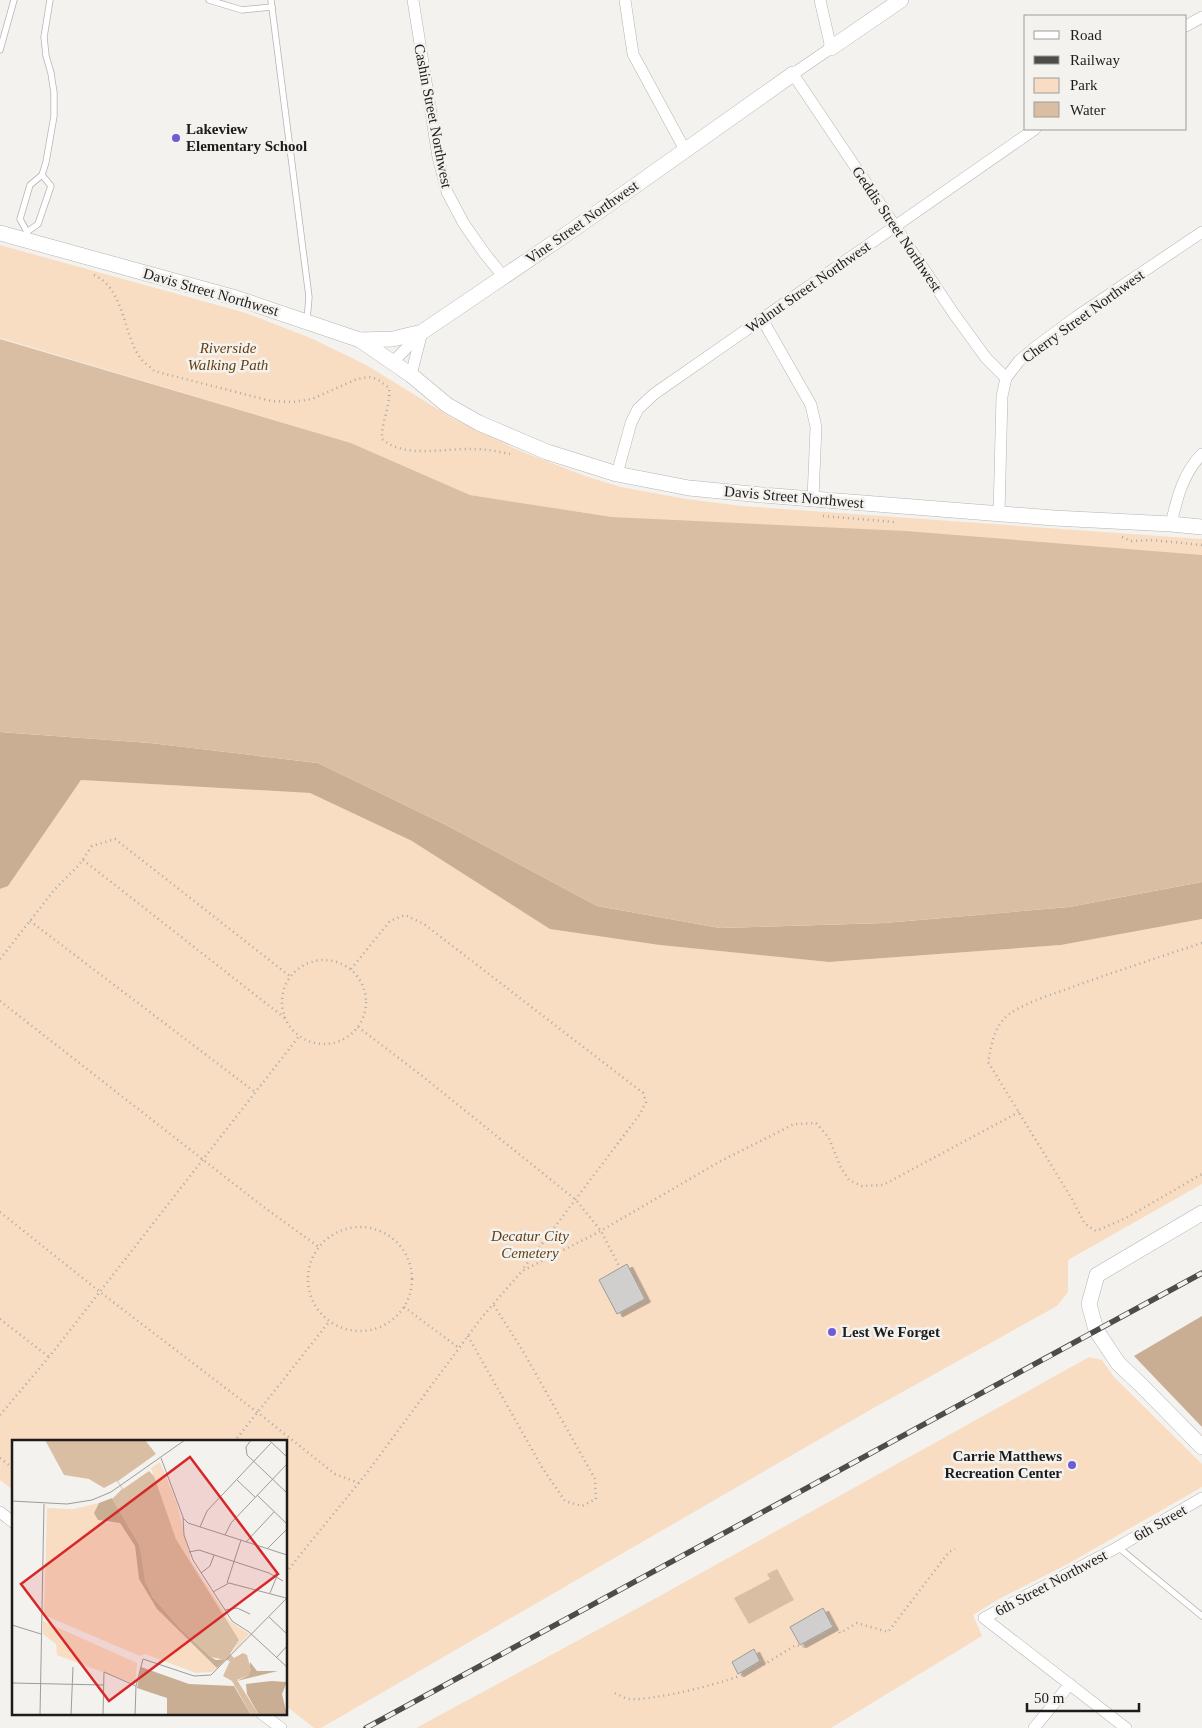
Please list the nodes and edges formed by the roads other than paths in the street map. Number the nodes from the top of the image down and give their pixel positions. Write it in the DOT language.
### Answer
graph roads {
  1 [pos="14,0"];
  2 [pos="50,0"];
  3 [pos="211,0"];
  4 [pos="271,0"];
  5 [pos="413,0"];
  6 [pos="624,0"];
  7 [pos="820,0"];
  8 [pos="901,0"];
  9 [pos="272,7"];
  10 [pos="1202,17"];
  11 [pos="1187,25"];
  12 [pos="831,48"];
  13 [pos="0,50"];
  14 [pos="793,74"];
  15 [pos="1035,130"];
  16 [pos="685,150"];
  17 [pos="42,175"];
  18 [pos="894,227"];
  19 [pos="1202,232"];
  20 [pos="0,233"];
  21 [pos="26,236"];
  22 [pos="503,276"];
  23 [pos="762,319"];
  24 [pos="307,322"];
  25 [pos="422,332"];
  26 [pos="360,340"];
  27 [pos="392,363"];
  28 [pos="411,375"];
  29 [pos="1006,378"];
  30 [pos="1202,454"];
  31 [pos="618,474"];
  32 [pos="813,498"];
  33 [pos="999,514"];
  34 [pos="1171,524"];
  35 [pos="1202,527"];
  36 [pos="1202,1213"];
  37 [pos="1202,1447"];
  38 [pos="1202,1498"];
  39 [pos="0,1512"];
  40 [pos="12,1521"];
  41 [pos="1118,1547"];
  42 [pos="1202,1616"];
  43 [pos="1070,1684"];
  44 [pos="265,1716"];
  45 [pos="281,1728"];
  46 [pos="1034,1728"];
  47 [pos="1126,1728"];
  1 -- 13 [label="lane"];
  2 -- 17 [label="lane"];
  3 -- 9 [label="lane"];
  4 -- 9 [label="lane"];
  5 -- 22 [label="street, Cashin Street Northwest"];
  6 -- 16 [label="street"];
  7 -- 12 [label="street"];
  8 -- 12 [label="street"];
  9 -- 24 [label="lane"];
  10 -- 11 [label="street"];
  12 -- 14 [label="street"];
  14 -- 16 [label="street, Vine Street Northwest"];
  14 -- 18 [label="street, Geddis Street Northwest"];
  15 -- 18 [label="street, Walnut Street Northwest"];
  16 -- 22 [label="street, Vine Street Northwest"];
  17 -- 21 [label="lane"];
  17 -- 21 [label="lane"];
  18 -- 23 [label="street, Walnut Street Northwest"];
  18 -- 29 [label="street, Geddis Street Northwest"];
  19 -- 29 [label="street, Cherry Street Northwest"];
  20 -- 21 [label="street, Davis Street Northwest"];
  21 -- 24 [label="street, Davis Street Northwest"];
  22 -- 25 [label="street, Vine Street Northwest"];
  23 -- 31 [label="street, Walnut Street Northwest"];
  23 -- 32 [label="street"];
  24 -- 26 [label="street, Davis Street Northwest"];
  25 -- 26 [label="street, Vine Street Northwest"];
  25 -- 27 [label="street"];
  25 -- 28 [label="street"];
  26 -- 27 [label="street, Davis Street Northwest"];
  27 -- 28 [label="street, Davis Street Northwest"];
  28 -- 31 [label="street, Davis Street Northwest"];
  29 -- 33 [label="street, Cherry Street Northwest"];
  30 -- 34 [label="street"];
  31 -- 32 [label="street, Davis Street Northwest"];
  32 -- 33 [label="street, Davis Street Northwest"];
  33 -- 34 [label="street, Davis Street Northwest"];
  34 -- 35 [label="street, Davis Street Northwest"];
  36 -- 37 [label="street"];
  38 -- 41 [label="street, 6th Street"];
  39 -- 40 [label="street"];
  41 -- 42 [label="lane"];
  41 -- 43 [label="street, 6th Street Northwest"];
  43 -- 46 [label="street"];
  43 -- 47 [label="street"];
  44 -- 45 [label="street"];
}
